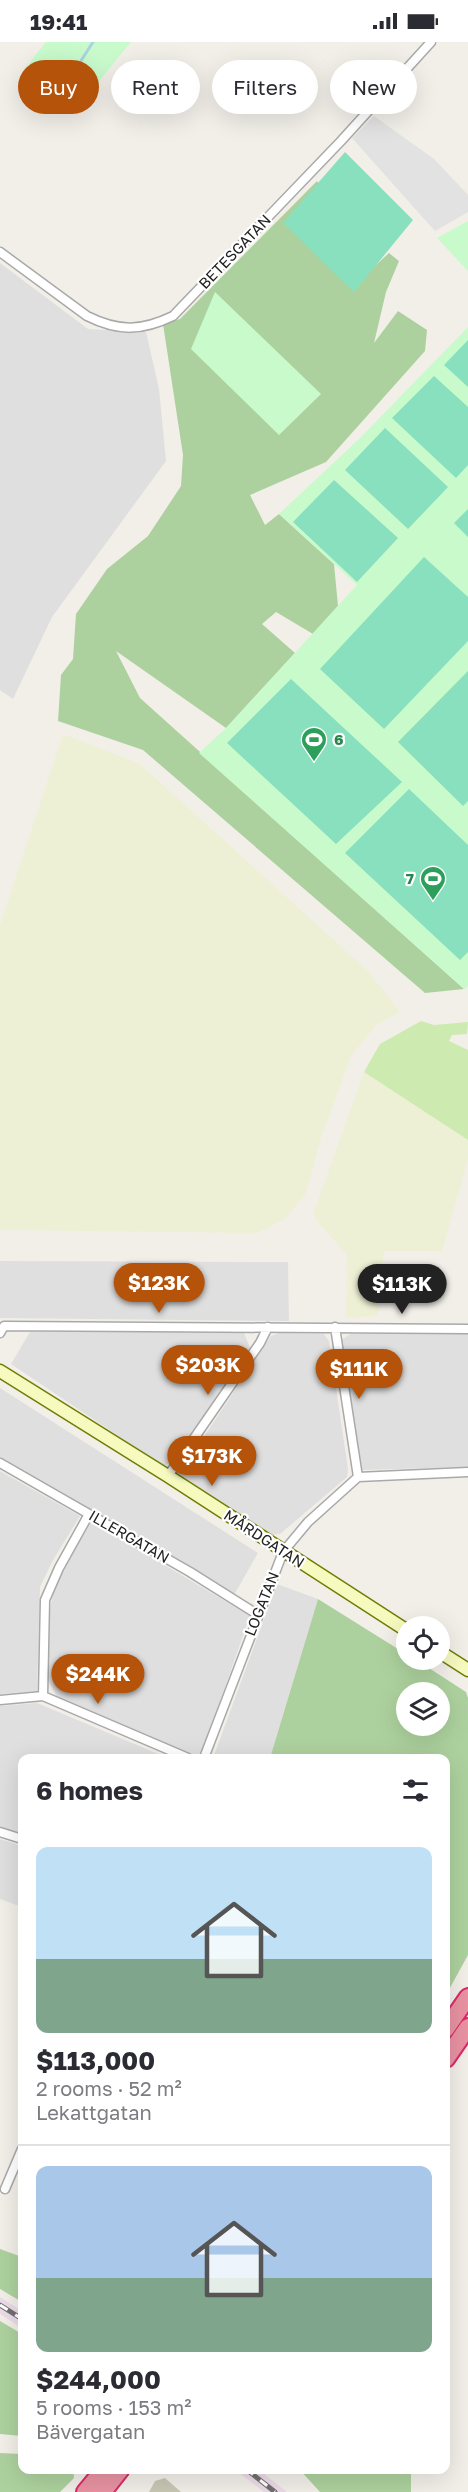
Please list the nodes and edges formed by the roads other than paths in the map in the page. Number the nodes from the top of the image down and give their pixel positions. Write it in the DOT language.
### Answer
graph roads {
  1 [pos="431,42"];
  2 [pos="0,252"];
  3 [pos="268,1328"];
  4 [pos="336,1328"];
  5 [pos="468,1329"];
  6 [pos="0,1333"];
  7 [pos="0,1371"];
  8 [pos="0,1463"];
  9 [pos="468,1472"];
  10 [pos="168,1476"];
  11 [pos="358,1477"];
  12 [pos="89,1514"];
  13 [pos="283,1552"];
  14 [pos="257,1614"];
  15 [pos="396,1624"];
  16 [pos="450,1658"];
  17 [pos="468,1670"];
  18 [pos="43,1696"];
  19 [pos="0,1700"];
  20 [pos="179,1754"];
  21 [pos="205,1754"];
  22 [pos="0,1832"];
  23 [pos="18,1838"];
  24 [pos="468,1997"];
  25 [pos="450,2023"];
  26 [pos="468,2027"];
  27 [pos="450,2053"];
  28 [pos="18,2158"];
  29 [pos="5,2189"];
  30 [pos="100,2474"];
  31 [pos="117,2474"];
  32 [pos="85,2492"];
  33 [pos="103,2492"];
  1 -- 2 [label="street, BETESGATAN"];
  3 -- 4 [label="street"];
  3 -- 6 [label="street"];
  3 -- 10 [label="street"];
  4 -- 5 [label="street"];
  4 -- 11 [label="street"];
  7 -- 10 [label="street, MÅRDGATAN"];
  8 -- 12 [label="street, ILLERGATAN"];
  9 -- 11 [label="street"];
  10 -- 13 [label="street, MÅRDGATAN"];
  11 -- 13 [label="street, LOGATAN"];
  12 -- 14 [label="street, ILLERGATAN"];
  12 -- 18 [label="street"];
  13 -- 14 [label="street, LOGATAN"];
  13 -- 15 [label="street, MÅRDGATAN"];
  14 -- 21 [label="street, LOGATAN"];
  16 -- 17 [label="street"];
  18 -- 19 [label="street"];
  18 -- 20 [label="street"];
  22 -- 23 [label="street"];
  24 -- 25 [label="highway"];
  26 -- 27 [label="highway"];
  28 -- 29 [label="street"];
  30 -- 32 [label="highway"];
  31 -- 33 [label="highway"];
}
